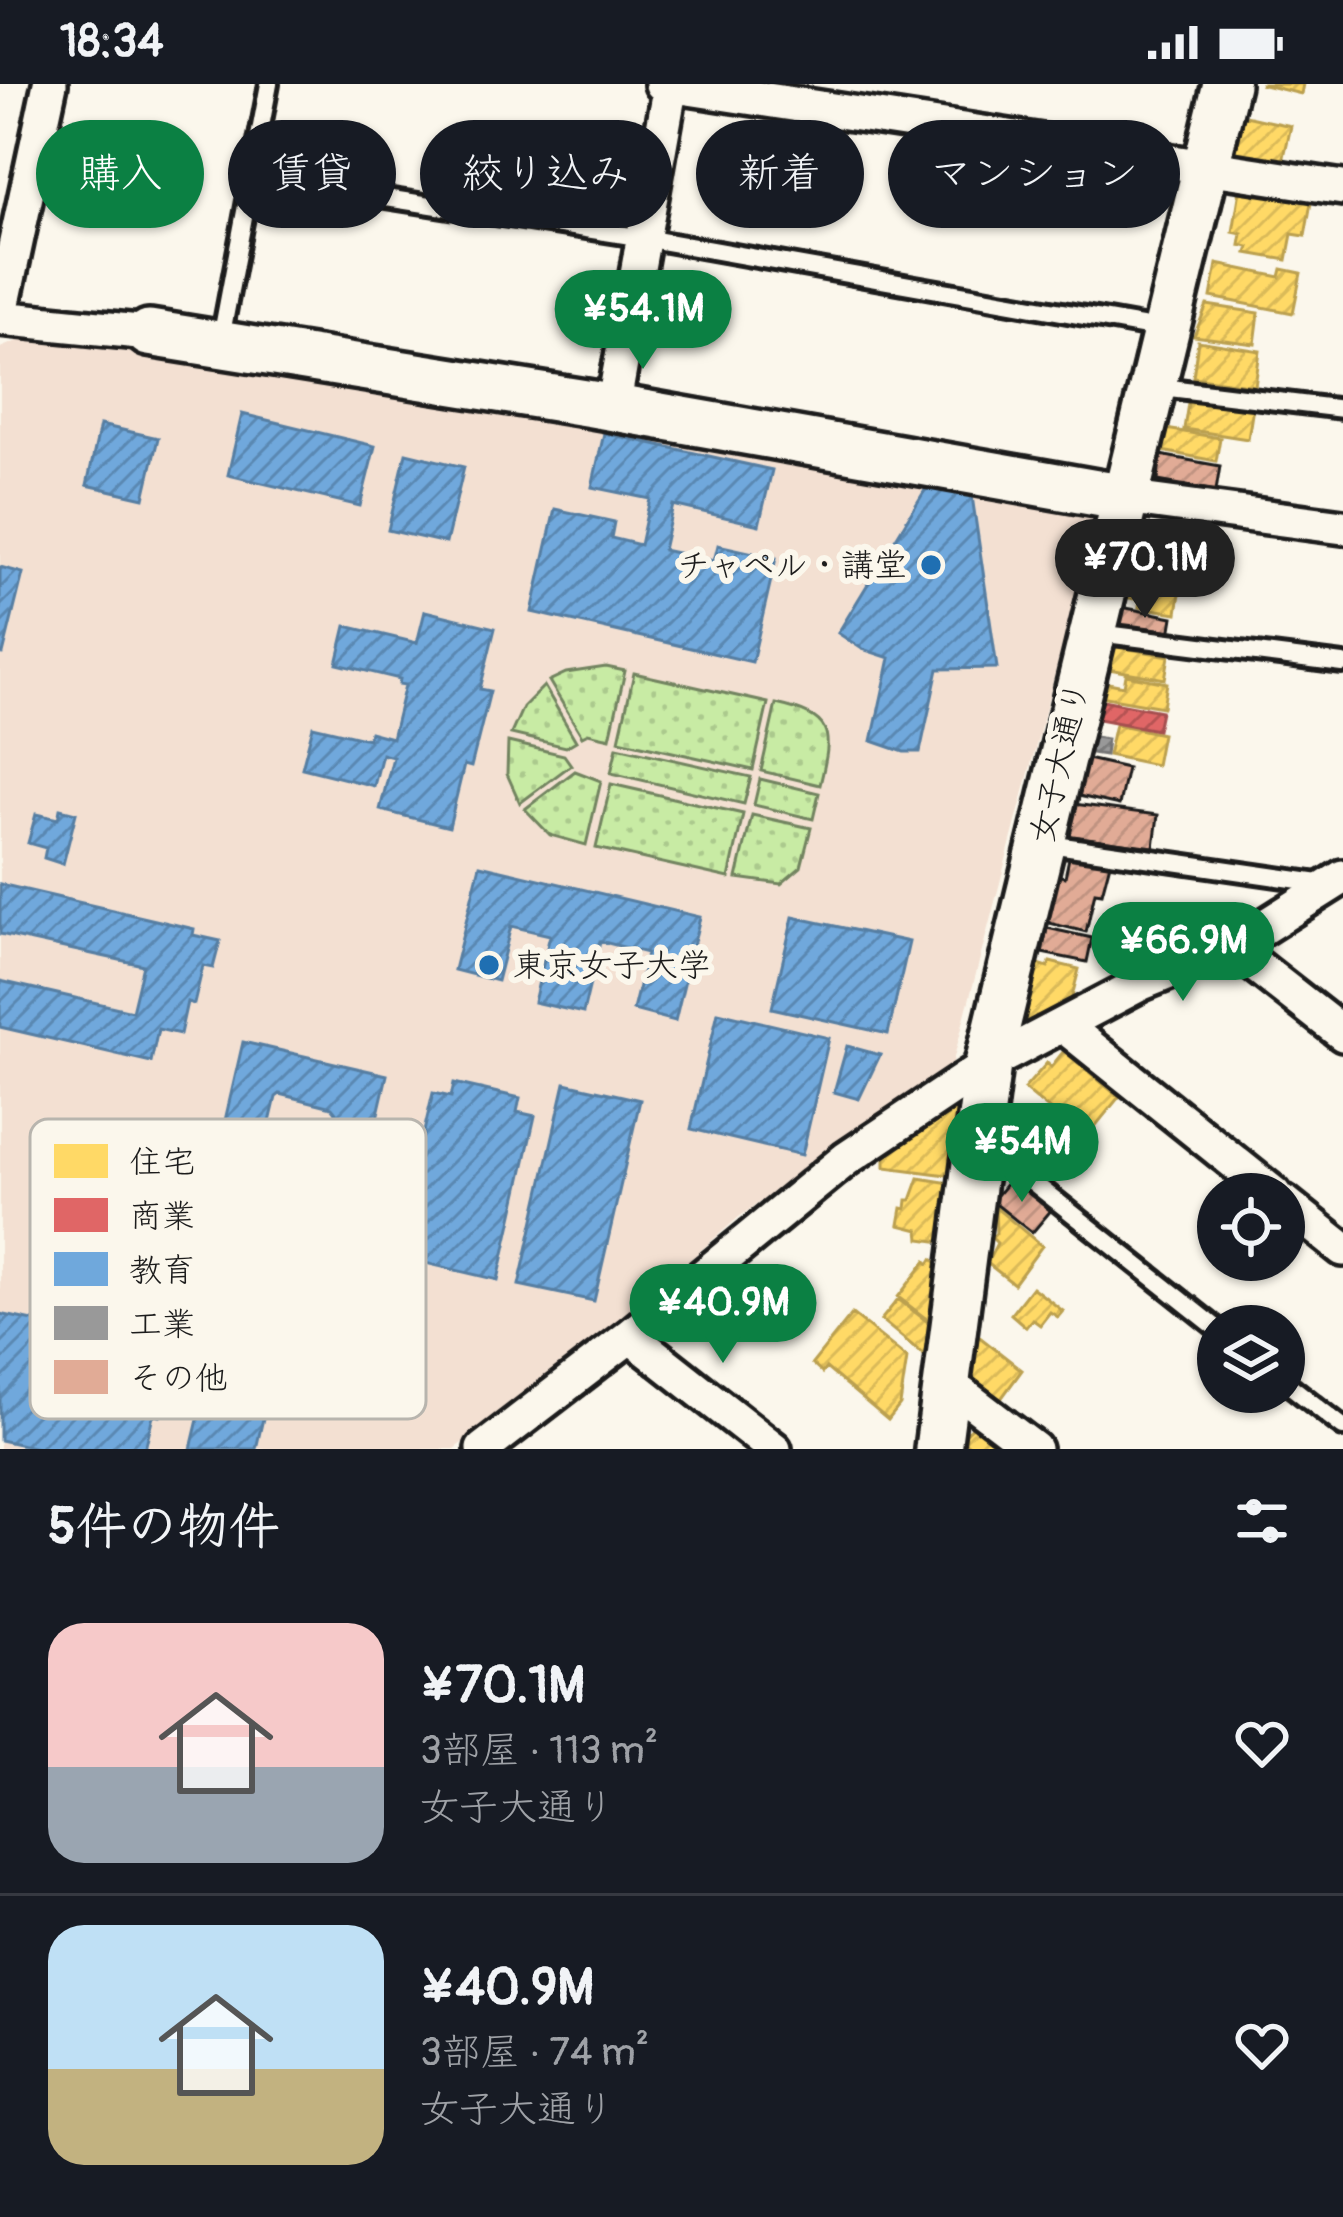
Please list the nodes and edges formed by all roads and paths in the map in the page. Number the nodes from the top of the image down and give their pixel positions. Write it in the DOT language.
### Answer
graph roads {
  1 [pos="50,84"];
  2 [pos="269,84"];
  3 [pos="668,84"];
  4 [pos="1226,84"];
  5 [pos="262,120"];
  6 [pos="1206,168"];
  7 [pos="1343,188"];
  8 [pos="396,200"];
  9 [pos="241,228"];
  10 [pos="644,238"];
  11 [pos="1,317"];
  12 [pos="1166,330"];
  13 [pos="149,333"];
  14 [pos="220,345"];
  15 [pos="1152,386"];
  16 [pos="614,408"];
  17 [pos="1343,409"];
  18 [pos="1124,498"];
  19 [pos="1343,527"];
  20 [pos="1091,632"];
  21 [pos="1343,664"];
  22 [pos="1041,843"];
  23 [pos="1336,881"];
  24 [pos="1232,947"];
  25 [pos="1063,1025"];
  26 [pos="1343,1034"];
  27 [pos="988,1064"];
  28 [pos="980,1141"];
  29 [pos="1248,1173"];
  30 [pos="1305,1219"];
  31 [pos="1343,1249"];
  32 [pos="1197,1312"];
  33 [pos="630,1336"];
  34 [pos="946,1382"];
  35 [pos="1305,1397"];
  36 [pos="1343,1427"];
  37 [pos="483,1449"];
  38 [pos="774,1449"];
  39 [pos="938,1449"];
  40 [pos="1034,1449"];
  1 -- 11 [label="street"];
  2 -- 5 [label="lane"];
  3 -- 6 [label="street"];
  3 -- 10 [label="street"];
  4 -- 6 [label="main road, 女子大通り"];
  6 -- 7 [label="street"];
  6 -- 12 [label="main road, 女子大通り"];
  8 -- 10 [label="lane"];
  9 -- 14 [label="lane"];
  10 -- 12 [label="lane"];
  10 -- 16 [label="street"];
  11 -- 13 [label="street"];
  12 -- 15 [label="main road, 女子大通り"];
  13 -- 14 [label="main road"];
  14 -- 16 [label="main road"];
  15 -- 17 [label="lane"];
  15 -- 18 [label="main road, 女子大通り"];
  16 -- 18 [label="main road"];
  18 -- 19 [label="street"];
  18 -- 20 [label="main road, 女子大通り"];
  20 -- 21 [label="lane"];
  20 -- 22 [label="main road, 女子大通り"];
  22 -- 23 [label="lane"];
  22 -- 27 [label="main road, 女子大通り"];
  23 -- 24 [label="street"];
  24 -- 25 [label="street"];
  24 -- 26 [label="street"];
  25 -- 27 [label="street"];
  25 -- 29 [label="street"];
  27 -- 28 [label="main road, 女子大通り"];
  27 -- 33 [label="street"];
  28 -- 32 [label="lane"];
  28 -- 34 [label="main road, 女子大通り"];
  30 -- 31 [label="street"];
  33 -- 37 [label="street"];
  33 -- 38 [label="street"];
  34 -- 39 [label="main road, 女子大通り"];
  34 -- 40 [label="street"];
  35 -- 36 [label="lane"];
}
